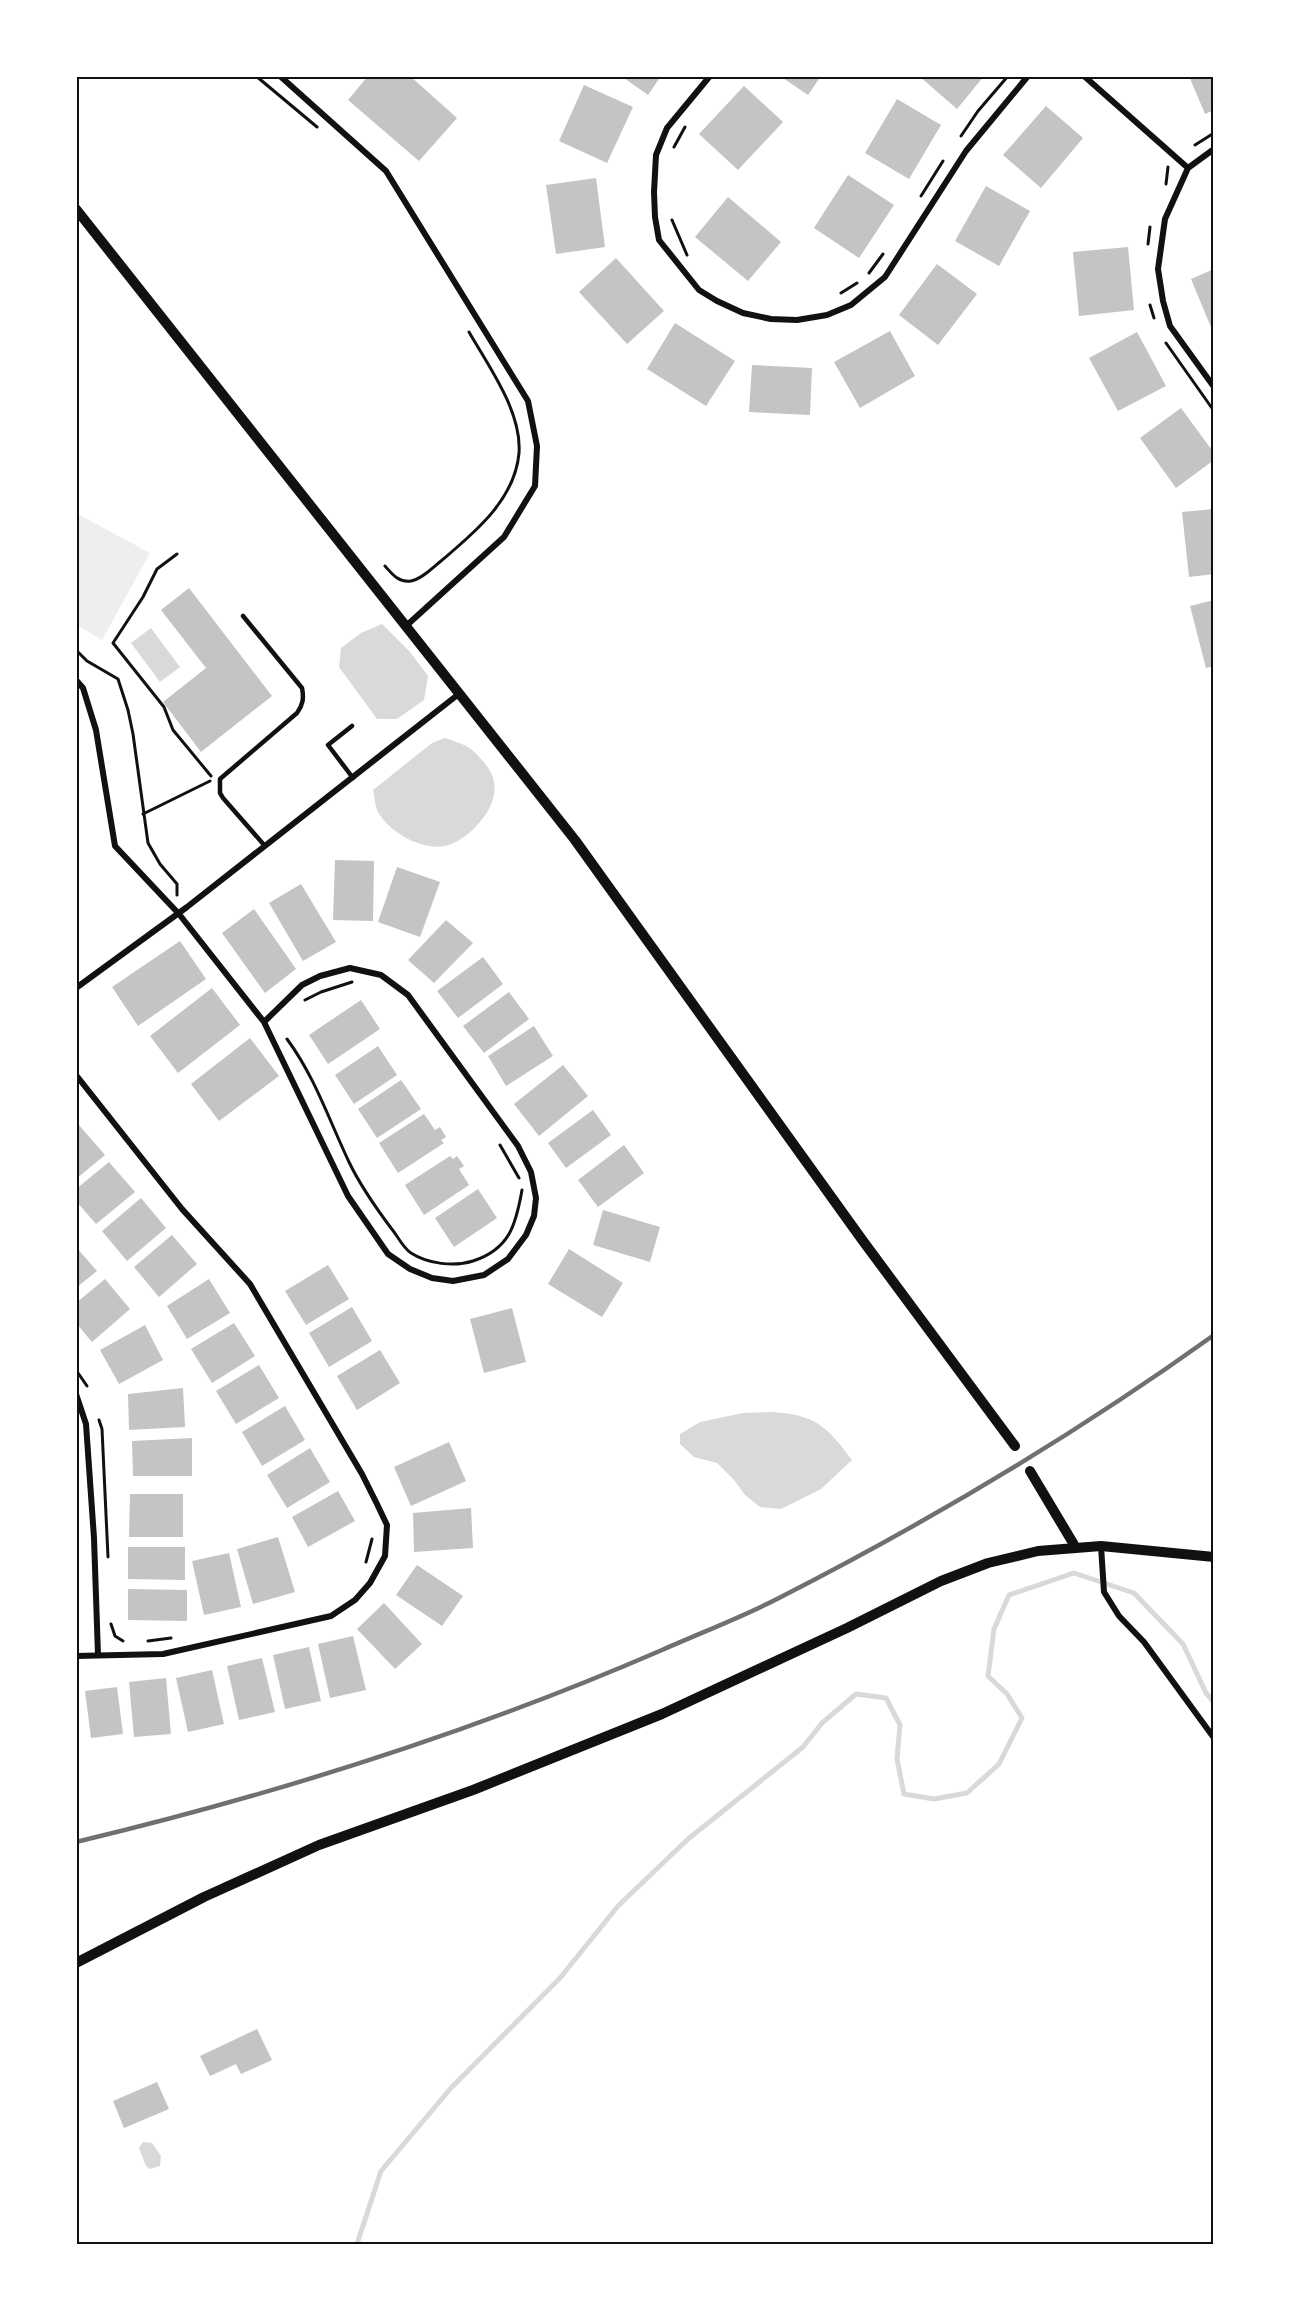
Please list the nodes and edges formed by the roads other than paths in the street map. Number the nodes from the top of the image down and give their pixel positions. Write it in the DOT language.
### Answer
graph roads {
  1 [pos="280,76"];
  2 [pos="710,76"];
  3 [pos="1028,76"];
  4 [pos="1084,76"];
  5 [pos="1214,149"];
  6 [pos="1188,168"];
  7 [pos="76,209"];
  8 [pos="1214,387"];
  9 [pos="243,616"];
  10 [pos="406,626"];
  11 [pos="76,680"];
  12 [pos="460,693"];
  13 [pos="352,726"];
  14 [pos="353,778"];
  15 [pos="265,846"];
  16 [pos="179,914"];
  17 [pos="76,988"];
  18 [pos="264,1022"];
  19 [pos="76,1075"];
  20 [pos="76,1394"];
  21 [pos="1015,1446"];
  22 [pos="1030,1471"];
  23 [pos="1101,1546"];
  24 [pos="1076,1548"];
  25 [pos="1214,1557"];
  26 [pos="98,1655"];
  27 [pos="76,1656"];
  28 [pos="1214,1738"];
  29 [pos="76,1963"];
  1 -- 10 [label="street"];
  2 -- 3 [label="street"];
  4 -- 6 [label="street"];
  5 -- 6 [label="street"];
  6 -- 8 [label="street"];
  7 -- 10 [label="street"];
  9 -- 15 [label="lane"];
  10 -- 12 [label="street"];
  11 -- 16 [label="street"];
  12 -- 14 [label="street"];
  12 -- 21 [label="street"];
  13 -- 14 [label="lane"];
  14 -- 15 [label="street"];
  15 -- 16 [label="street"];
  16 -- 17 [label="street"];
  16 -- 18 [label="street"];
  18 -- 18 [label="street"];
  19 -- 26 [label="street"];
  20 -- 26 [label="street"];
  22 -- 24 [label="street"];
  23 -- 24 [label="street"];
  23 -- 25 [label="street"];
  23 -- 28 [label="street"];
  24 -- 29 [label="street"];
  26 -- 27 [label="street"];
}
